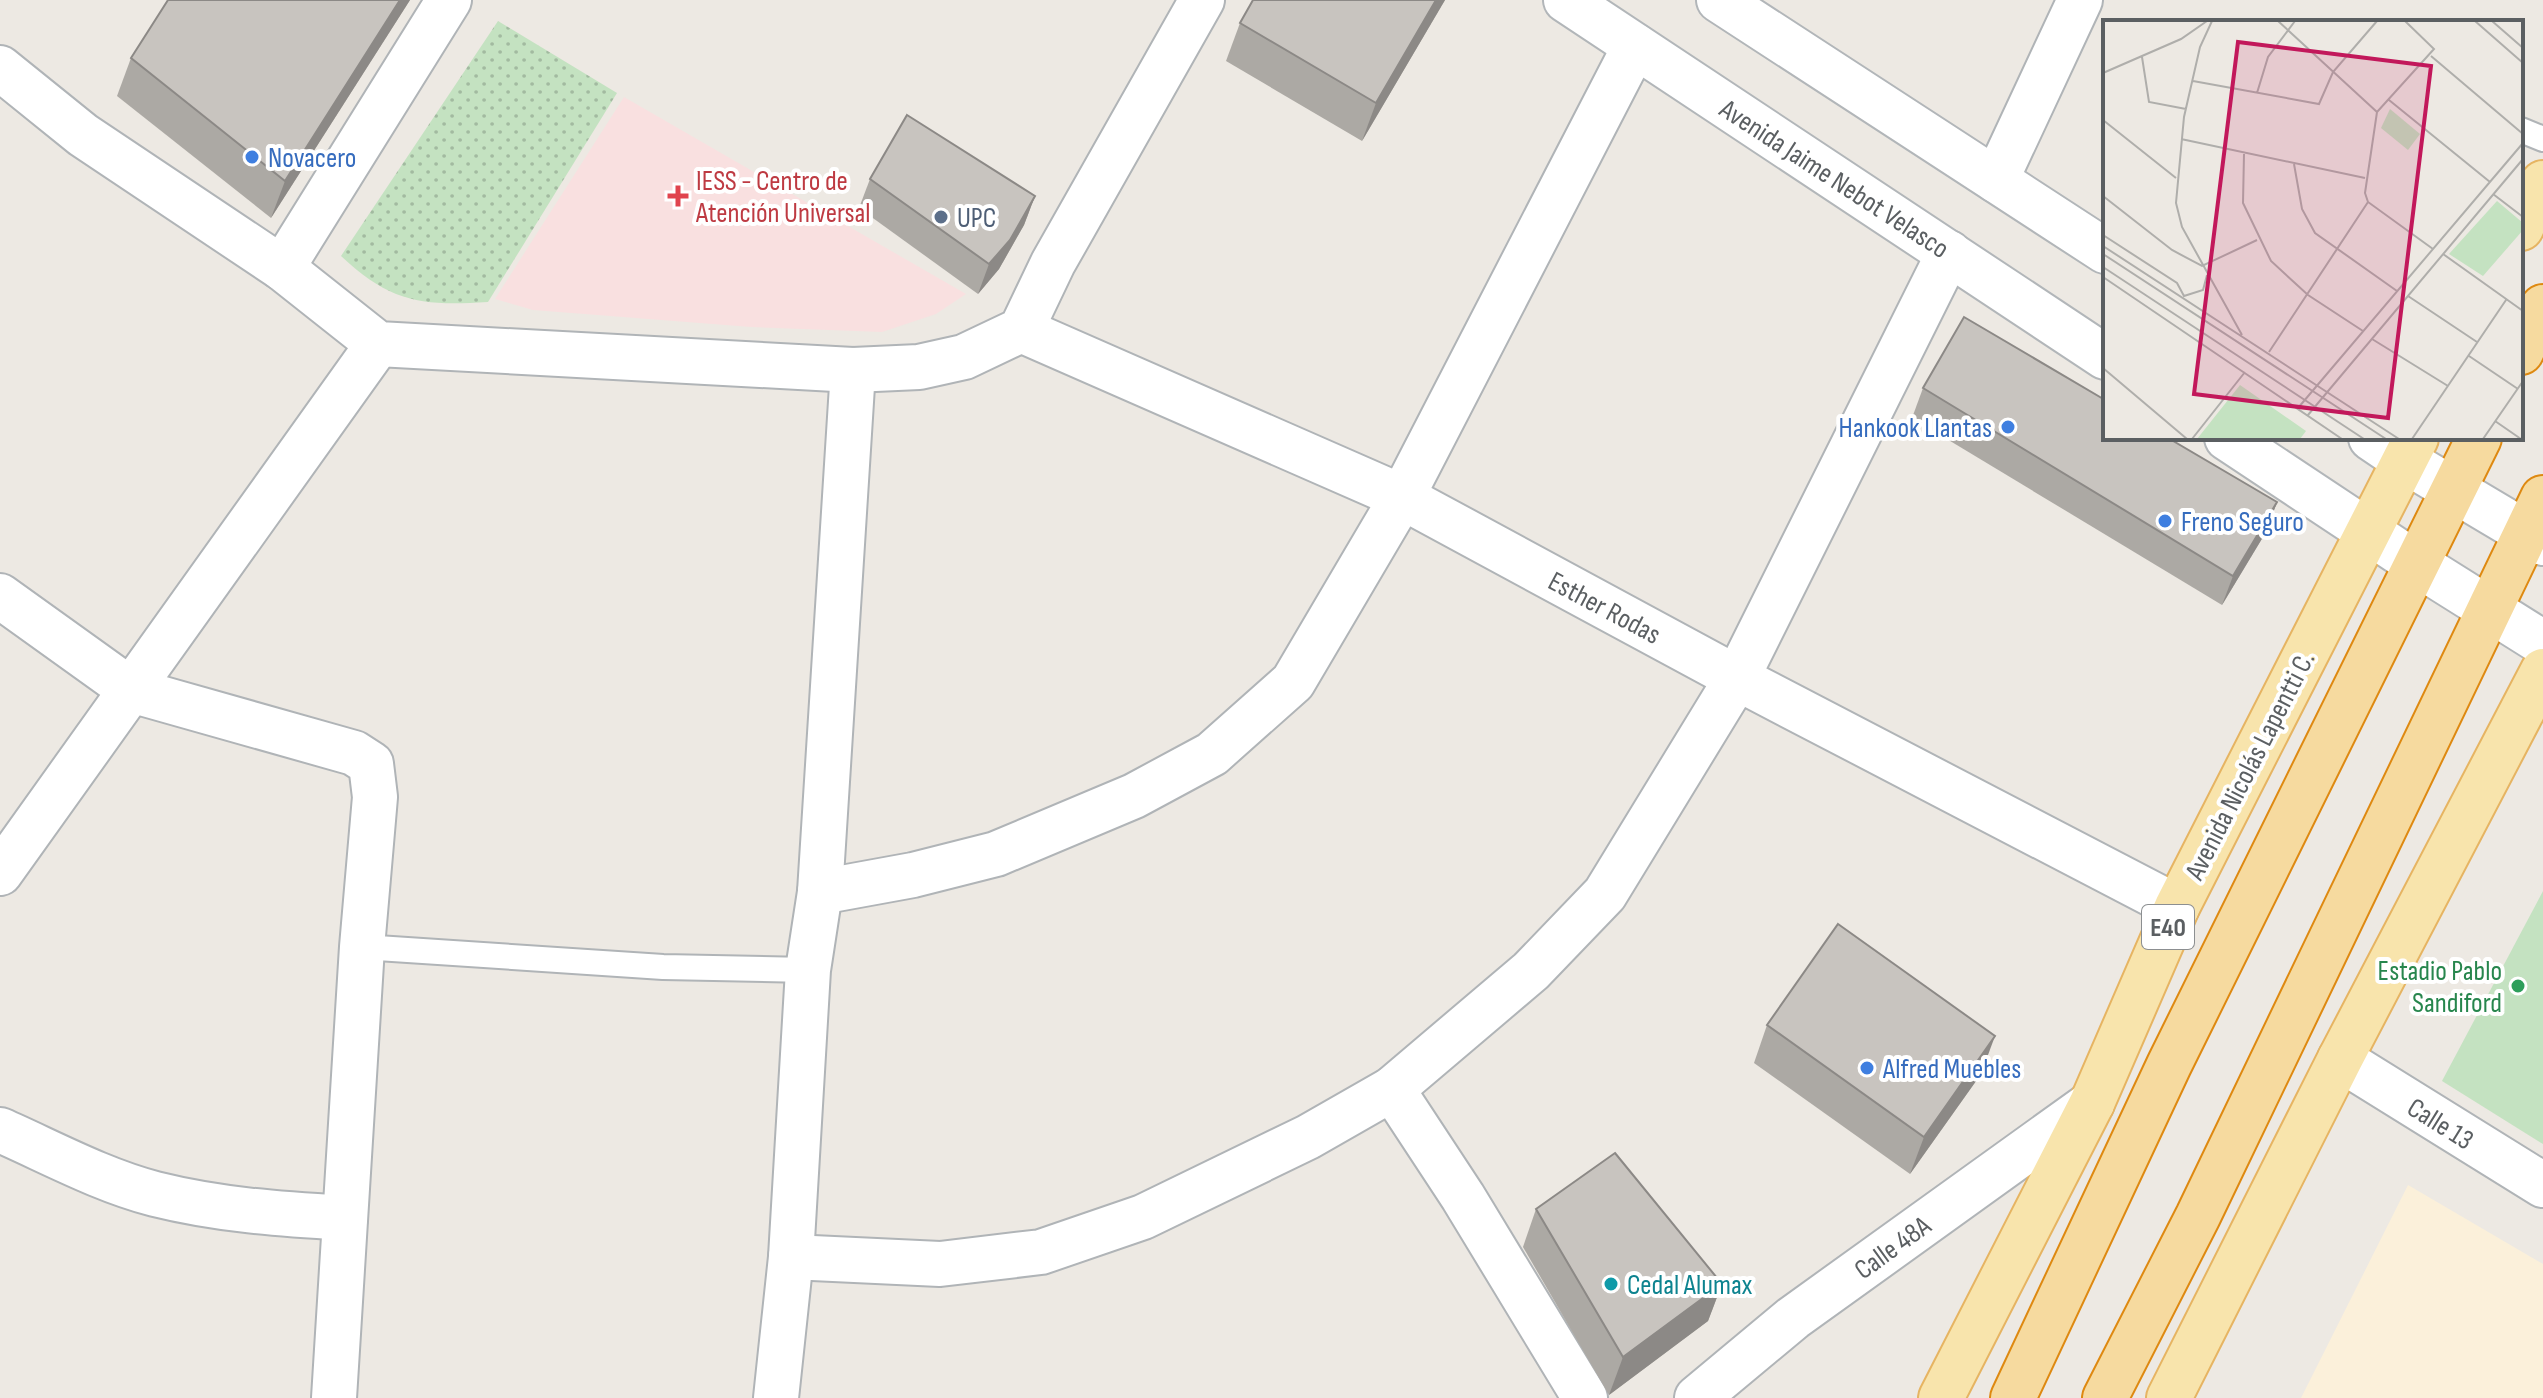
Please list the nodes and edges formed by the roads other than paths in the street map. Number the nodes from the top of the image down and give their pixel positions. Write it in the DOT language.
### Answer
graph roads {
  1 [pos="449,0"];
  2 [pos="1202,0"];
  3 [pos="1566,0"];
  4 [pos="1719,0"];
  5 [pos="2080,0"];
  6 [pos="1764,11"];
  7 [pos="1635,46"];
  8 [pos="0,68"];
  9 [pos="2523,131"];
  10 [pos="2543,139"];
  11 [pos="1996,180"];
  12 [pos="2543,183"];
  13 [pos="2523,224"];
  14 [pos="2103,250"];
  15 [pos="1949,253"];
  16 [pos="282,268"];
  17 [pos="2543,307"];
  18 [pos="1021,330"];
  19 [pos="378,344"];
  20 [pos="2523,348"];
  21 [pos="2103,356"];
  22 [pos="853,370"];
  23 [pos="2230,440"];
  24 [pos="2478,440"];
  25 [pos="2397,446"];
  26 [pos="2454,490"];
  27 [pos="1402,497"];
  28 [pos="2537,525"];
  29 [pos="2369,532"];
  30 [pos="2417,564"];
  31 [pos="0,596"];
  32 [pos="2489,610"];
  33 [pos="2543,643"];
  34 [pos="2543,671"];
  35 [pos="1737,678"];
  36 [pos="131,690"];
  37 [pos="0,873"];
  38 [pos="820,892"];
  39 [pos="2177,907"];
  40 [pos="362,947"];
  41 [pos="808,970"];
  42 [pos="2340,1059"];
  43 [pos="1392,1089"];
  44 [pos="2092,1103"];
  45 [pos="0,1130"];
  46 [pos="2543,1185"];
  47 [pos="345,1218"];
  48 [pos="791,1257"];
  49 [pos="334,1398"];
  50 [pos="776,1398"];
  51 [pos="1585,1398"];
  52 [pos="1697,1398"];
  53 [pos="1941,1398"];
  54 [pos="2013,1398"];
  55 [pos="2105,1398"];
  56 [pos="2169,1398"];
  1 -- 16 [label="street"];
  2 -- 18 [label="street"];
  3 -- 7 [label="street, Avenida Jaime Nebot Velasco"];
  4 -- 6 [label="street"];
  5 -- 11 [label="street"];
  6 -- 11 [label="street"];
  7 -- 15 [label="street, Avenida Jaime Nebot Velasco"];
  7 -- 27 [label="street"];
  8 -- 16 [label="street"];
  9 -- 10 [label="lane"];
  11 -- 14 [label="street"];
  12 -- 13 [label="main road"];
  15 -- 21 [label="street, Avenida Jaime Nebot Velasco"];
  15 -- 35 [label="street"];
  16 -- 19 [label="street"];
  17 -- 20 [label="highway"];
  18 -- 22 [label="street"];
  18 -- 27 [label="street, Esther Rodas"];
  19 -- 22 [label="street"];
  19 -- 36 [label="street"];
  22 -- 38 [label="street"];
  23 -- 29 [label="street"];
  24 -- 26 [label="highway, E40"];
  25 -- 26 [label="street"];
  25 -- 29 [label="main road, Avenida Nicolás Lapentti C. / E40"];
  26 -- 28 [label="street"];
  26 -- 30 [label="highway, E40"];
  27 -- 35 [label="street, Esther Rodas"];
  27 -- 38 [label="street"];
  28 -- 32 [label="highway"];
  29 -- 30 [label="street"];
  29 -- 39 [label="main road, Avenida Nicolás Lapentti C. / E40"];
  30 -- 32 [label="street"];
  30 -- 54 [label="highway, E40"];
  31 -- 36 [label="street"];
  32 -- 33 [label="street"];
  32 -- 55 [label="highway"];
  34 -- 42 [label="main road"];
  35 -- 39 [label="street, Esther Rodas"];
  35 -- 43 [label="street"];
  36 -- 37 [label="street"];
  36 -- 40 [label="street"];
  38 -- 41 [label="street"];
  39 -- 44 [label="main road, Avenida Nicolás Lapentti C. / E40"];
  40 -- 41 [label="lane"];
  40 -- 47 [label="street"];
  41 -- 48 [label="street"];
  42 -- 46 [label="street, Calle 13"];
  42 -- 56 [label="main road"];
  43 -- 48 [label="street"];
  43 -- 51 [label="street"];
  44 -- 52 [label="street, Calle 48A"];
  44 -- 53 [label="main road, Avenida Nicolás Lapentti C. / E40"];
  45 -- 47 [label="street"];
  47 -- 49 [label="street"];
  48 -- 50 [label="street"];
}
